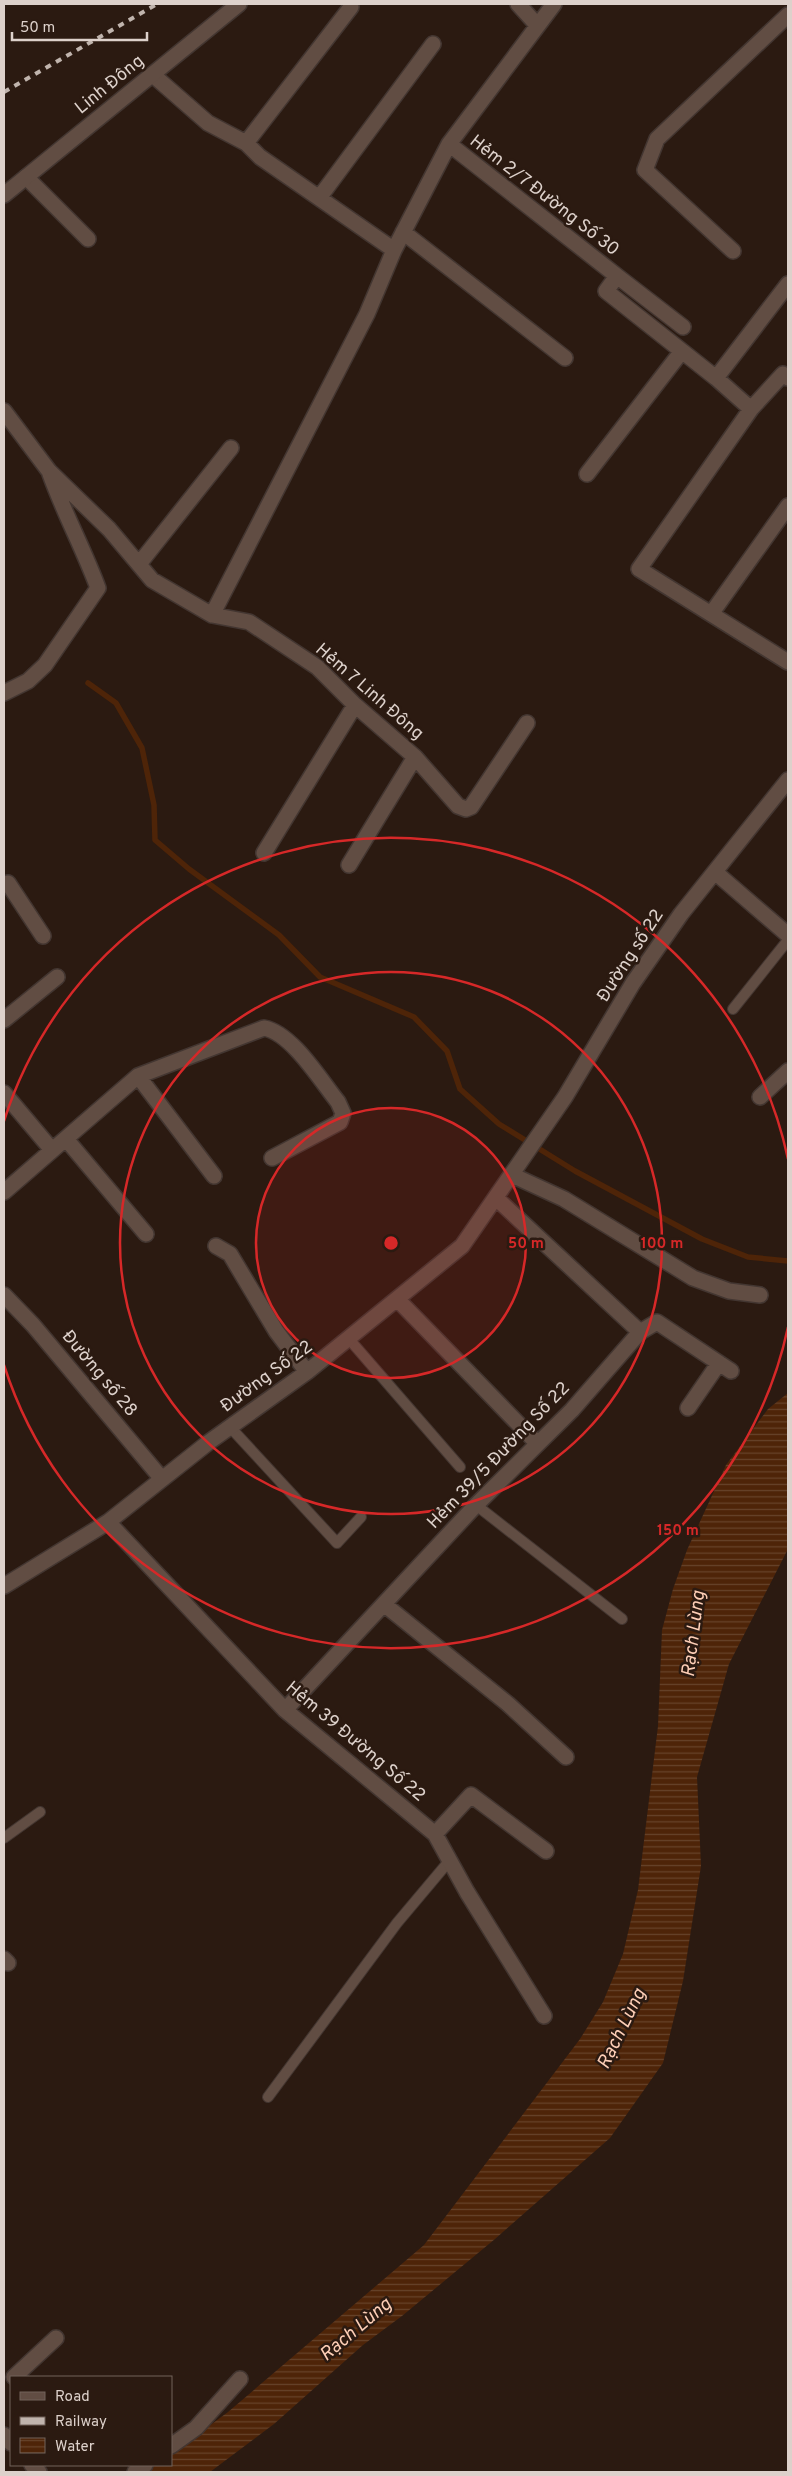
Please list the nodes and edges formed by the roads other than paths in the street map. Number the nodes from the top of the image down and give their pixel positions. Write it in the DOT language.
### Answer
graph roads {
  1 [pos="239,4"];
  2 [pos="518,4"];
  3 [pos="554,4"];
  4 [pos="351,7"];
  5 [pos="788,15"];
  6 [pos="538,26"];
  7 [pos="433,44"];
  8 [pos="153,74"];
  9 [pos="246,143"];
  10 [pos="449,144"];
  11 [pos="26,177"];
  12 [pos="4,195"];
  13 [pos="319,198"];
  14 [pos="403,232"];
  15 [pos="88,239"];
  16 [pos="394,250"];
  17 [pos="734,251"];
  18 [pos="617,276"];
  19 [pos="788,284"];
  20 [pos="683,327"];
  21 [pos="682,352"];
  22 [pos="565,358"];
  23 [pos="716,378"];
  24 [pos="788,378"];
  25 [pos="751,409"];
  26 [pos="4,411"];
  27 [pos="231,448"];
  28 [pos="49,471"];
  29 [pos="587,474"];
  30 [pos="788,506"];
  31 [pos="139,564"];
  32 [pos="711,614"];
  33 [pos="212,615"];
  34 [pos="788,662"];
  35 [pos="4,693"];
  36 [pos="355,705"];
  37 [pos="527,723"];
  38 [pos="415,757"];
  39 [pos="785,791"];
  40 [pos="264,853"];
  41 [pos="349,865"];
  42 [pos="715,872"];
  43 [pos="4,885"];
  44 [pos="788,935"];
  45 [pos="43,936"];
  46 [pos="788,940"];
  47 [pos="57,977"];
  48 [pos="733,1009"];
  49 [pos="4,1020"];
  50 [pos="788,1071"];
  51 [pos="138,1076"];
  52 [pos="4,1094"];
  53 [pos="760,1097"];
  54 [pos="66,1139"];
  55 [pos="52,1150"];
  56 [pos="272,1158"];
  57 [pos="517,1169"];
  58 [pos="214,1176"];
  59 [pos="4,1192"];
  60 [pos="496,1198"];
  61 [pos="146,1234"];
  62 [pos="216,1246"];
  63 [pos="4,1295"];
  64 [pos="760,1295"];
  65 [pos="398,1300"];
  66 [pos="640,1332"];
  67 [pos="349,1339"];
  68 [pos="307,1372"];
  69 [pos="688,1408"];
  70 [pos="230,1427"];
  71 [pos="537,1443"];
  72 [pos="460,1467"];
  73 [pos="162,1479"];
  74 [pos="476,1505"];
  75 [pos="361,1517"];
  76 [pos="108,1522"];
  77 [pos="4,1586"];
  78 [pos="385,1605"];
  79 [pos="622,1619"];
  80 [pos="285,1710"];
  81 [pos="566,1757"];
  82 [pos="40,1812"];
  83 [pos="435,1834"];
  84 [pos="4,1838"];
  85 [pos="546,1851"];
  86 [pos="450,1860"];
  87 [pos="544,2016"];
  88 [pos="268,2097"];
  89 [pos="56,2338"];
  90 [pos="15,2376"];
  91 [pos="240,2379"];
  92 [pos="172,2445"];
  1 -- 8 [label="street, Linh Đông"];
  2 -- 6 [label="street"];
  3 -- 6 [label="street"];
  4 -- 9 [label="street"];
  5 -- 17 [label="street"];
  6 -- 10 [label="street"];
  7 -- 13 [label="street"];
  8 -- 9 [label="street"];
  8 -- 11 [label="street, Linh Đông"];
  9 -- 13 [label="street"];
  10 -- 14 [label="street"];
  10 -- 18 [label="street, Hẻm 2/7 Đường Số 30"];
  11 -- 12 [label="street, Linh Đông"];
  11 -- 15 [label="street"];
  13 -- 16 [label="street"];
  14 -- 16 [label="street"];
  14 -- 22 [label="street"];
  16 -- 33 [label="street"];
  18 -- 20 [label="street, Hẻm 2/7 Đường Số 30"];
  18 -- 21 [label="street, Hẻm 2/7 Đường Số 30"];
  19 -- 23 [label="street"];
  21 -- 23 [label="street"];
  21 -- 29 [label="street"];
  23 -- 25 [label="street"];
  24 -- 25 [label="street"];
  25 -- 32 [label="street"];
  26 -- 28 [label="street, Hẻm 7 Linh Đông"];
  27 -- 31 [label="street"];
  28 -- 31 [label="street, Hẻm 7 Linh Đông"];
  28 -- 35 [label="street"];
  30 -- 32 [label="street"];
  31 -- 33 [label="street, Hẻm 7 Linh Đông"];
  32 -- 34 [label="street"];
  33 -- 36 [label="street, Hẻm 7 Linh Đông"];
  36 -- 38 [label="street, Hẻm 7 Linh Đông"];
  36 -- 40 [label="street"];
  37 -- 38 [label="street, Hẻm 7 Linh Đông"];
  38 -- 41 [label="street"];
  39 -- 42 [label="street, Đường số 22"];
  42 -- 44 [label="street"];
  42 -- 57 [label="street, Đường số 22"];
  43 -- 45 [label="street"];
  46 -- 48 [label="lane"];
  47 -- 49 [label="street"];
  50 -- 53 [label="street"];
  51 -- 54 [label="street"];
  51 -- 56 [label="street"];
  51 -- 58 [label="street"];
  52 -- 55 [label="street"];
  54 -- 55 [label="street"];
  54 -- 61 [label="street"];
  55 -- 59 [label="street"];
  57 -- 60 [label="street, Đường Số 22"];
  57 -- 64 [label="street"];
  60 -- 65 [label="street, Đường Số 22"];
  60 -- 66 [label="street"];
  62 -- 68 [label="street"];
  63 -- 73 [label="street, Đường số 28"];
  65 -- 67 [label="street, Đường Số 22"];
  65 -- 71 [label="street"];
  66 -- 69 [label="street"];
  66 -- 71 [label="street, Hẻm 39/5 Đường Số 22"];
  67 -- 68 [label="street, Đường Số 22"];
  67 -- 72 [label="lane"];
  68 -- 70 [label="street, Đường Số 22"];
  70 -- 73 [label="street, Đường Số 22"];
  70 -- 75 [label="lane"];
  71 -- 74 [label="street, Hẻm 39/5 Đường Số 22"];
  73 -- 76 [label="street, Đường Số 22"];
  74 -- 78 [label="street, Hẻm 39/5 Đường Số 22"];
  74 -- 79 [label="lane"];
  76 -- 77 [label="street, Đường Số 22"];
  76 -- 80 [label="street, Hẻm 39 Đường Số 22"];
  78 -- 80 [label="street, Hẻm 39/5 Đường Số 22"];
  78 -- 81 [label="street"];
  80 -- 83 [label="street, Hẻm 39 Đường Số 22"];
  82 -- 84 [label="lane"];
  83 -- 85 [label="street"];
  83 -- 86 [label="street, Hẻm 39 Đường Số 22"];
  86 -- 87 [label="street, Hẻm 39 Đường Số 22"];
  86 -- 88 [label="lane"];
  89 -- 90 [label="street"];
  91 -- 92 [label="street"];
}
